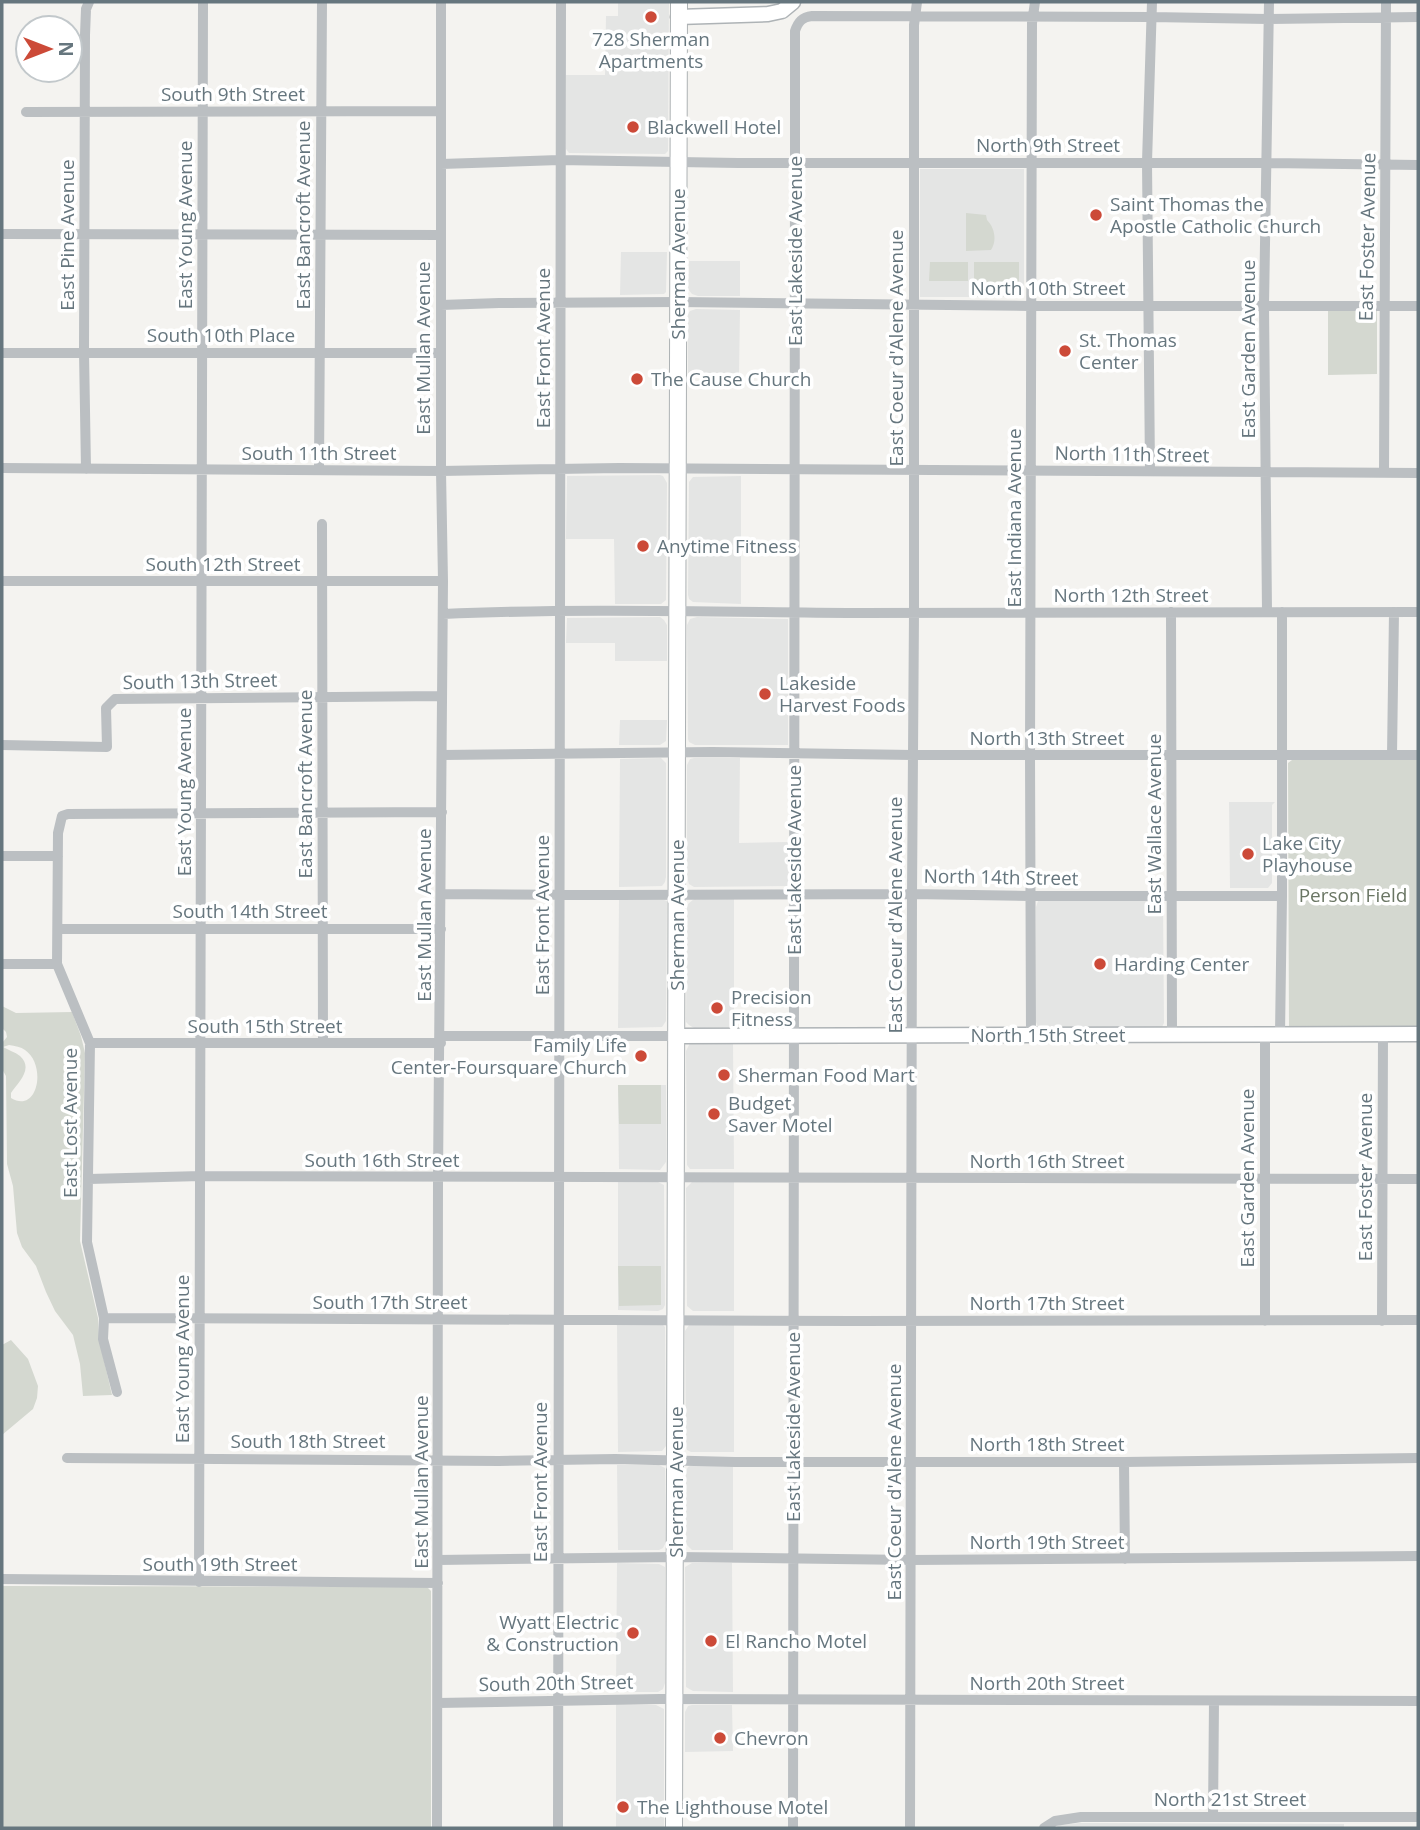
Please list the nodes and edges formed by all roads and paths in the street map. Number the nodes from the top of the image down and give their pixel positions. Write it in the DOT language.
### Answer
graph roads {
  1 [pos="89,2"];
  2 [pos="203,2"];
  3 [pos="322,2"];
  4 [pos="440,2"];
  5 [pos="561,2"];
  6 [pos="917,2"];
  7 [pos="1035,2"];
  8 [pos="1152,2"];
  9 [pos="1269,2"];
  10 [pos="1385,2"];
  11 [pos="792,3"];
  12 [pos="679,10"];
  13 [pos="915,16"];
  14 [pos="1034,16"];
  15 [pos="1151,17"];
  16 [pos="1385,17"];
  17 [pos="1418,17"];
  18 [pos="1268,19"];
  19 [pos="202,111"];
  20 [pos="321,111"];
  21 [pos="440,111"];
  22 [pos="26,112"];
  23 [pos="85,112"];
  24 [pos="559,160"];
  25 [pos="678,162"];
  26 [pos="913,162"];
  27 [pos="1032,162"];
  28 [pos="1147,162"];
  29 [pos="795,163"];
  30 [pos="1266,163"];
  31 [pos="441,164"];
  32 [pos="1386,164"];
  33 [pos="1418,165"];
  34 [pos="2,234"];
  35 [pos="85,234"];
  36 [pos="203,235"];
  37 [pos="320,235"];
  38 [pos="441,235"];
  39 [pos="678,302"];
  40 [pos="561,303"];
  41 [pos="795,303"];
  42 [pos="441,305"];
  43 [pos="914,305"];
  44 [pos="1264,305"];
  45 [pos="1384,305"];
  46 [pos="1031,306"];
  47 [pos="1149,306"];
  48 [pos="1418,306"];
  49 [pos="85,352"];
  50 [pos="2,353"];
  51 [pos="202,353"];
  52 [pos="321,353"];
  53 [pos="441,353"];
  54 [pos="2,468"];
  55 [pos="559,468"];
  56 [pos="86,469"];
  57 [pos="202,469"];
  58 [pos="678,469"];
  59 [pos="795,469"];
  60 [pos="319,470"];
  61 [pos="914,470"];
  62 [pos="1150,470"];
  63 [pos="441,471"];
  64 [pos="1031,471"];
  65 [pos="1266,473"];
  66 [pos="1384,473"];
  67 [pos="1418,473"];
  68 [pos="322,524"];
  69 [pos="2,581"];
  70 [pos="443,581"];
  71 [pos="202,582"];
  72 [pos="322,582"];
  73 [pos="560,611"];
  74 [pos="676,611"];
  75 [pos="794,611"];
  76 [pos="1171,612"];
  77 [pos="1268,612"];
  78 [pos="1282,612"];
  79 [pos="1394,612"];
  80 [pos="1418,612"];
  81 [pos="914,613"];
  82 [pos="1031,613"];
  83 [pos="443,614"];
  84 [pos="442,696"];
  85 [pos="202,697"];
  86 [pos="322,697"];
  87 [pos="2,745"];
  88 [pos="677,752"];
  89 [pos="794,753"];
  90 [pos="442,755"];
  91 [pos="559,755"];
  92 [pos="913,755"];
  93 [pos="1030,755"];
  94 [pos="1282,755"];
  95 [pos="1392,755"];
  96 [pos="1418,755"];
  97 [pos="1171,756"];
  98 [pos="323,812"];
  99 [pos="442,812"];
  100 [pos="201,813"];
  101 [pos="2,856"];
  102 [pos="58,856"];
  103 [pos="441,894"];
  104 [pos="676,894"];
  105 [pos="794,894"];
  106 [pos="912,894"];
  107 [pos="560,895"];
  108 [pos="1030,896"];
  109 [pos="1171,896"];
  110 [pos="1282,896"];
  111 [pos="323,928"];
  112 [pos="58,929"];
  113 [pos="201,929"];
  114 [pos="441,929"];
  115 [pos="2,964"];
  116 [pos="57,964"];
  117 [pos="1265,1034"];
  118 [pos="1280,1034"];
  119 [pos="1383,1034"];
  120 [pos="1418,1034"];
  121 [pos="677,1035"];
  122 [pos="794,1035"];
  123 [pos="912,1035"];
  124 [pos="1031,1035"];
  125 [pos="1172,1035"];
  126 [pos="558,1036"];
  127 [pos="440,1040"];
  128 [pos="90,1043"];
  129 [pos="201,1043"];
  130 [pos="323,1043"];
  131 [pos="201,1177"];
  132 [pos="558,1177"];
  133 [pos="676,1177"];
  134 [pos="438,1178"];
  135 [pos="794,1178"];
  136 [pos="912,1178"];
  137 [pos="89,1179"];
  138 [pos="1265,1179"];
  139 [pos="1418,1179"];
  140 [pos="1382,1180"];
  141 [pos="104,1318"];
  142 [pos="200,1319"];
  143 [pos="439,1319"];
  144 [pos="559,1320"];
  145 [pos="676,1320"];
  146 [pos="1418,1320"];
  147 [pos="793,1321"];
  148 [pos="911,1321"];
  149 [pos="1265,1321"];
  150 [pos="1382,1321"];
  151 [pos="117,1392"];
  152 [pos="67,1458"];
  153 [pos="200,1458"];
  154 [pos="1418,1458"];
  155 [pos="557,1459"];
  156 [pos="676,1459"];
  157 [pos="438,1460"];
  158 [pos="793,1462"];
  159 [pos="911,1462"];
  160 [pos="1124,1462"];
  161 [pos="1418,1556"];
  162 [pos="676,1557"];
  163 [pos="557,1559"];
  164 [pos="793,1559"];
  165 [pos="1125,1559"];
  166 [pos="438,1560"];
  167 [pos="911,1560"];
  168 [pos="2,1579"];
  169 [pos="200,1582"];
  170 [pos="438,1583"];
  171 [pos="675,1699"];
  172 [pos="792,1700"];
  173 [pos="911,1700"];
  174 [pos="558,1701"];
  175 [pos="1213,1701"];
  176 [pos="1418,1701"];
  177 [pos="438,1703"];
  178 [pos="1213,1817"];
  179 [pos="1418,1817"];
  180 [pos="437,1828"];
  181 [pos="558,1828"];
  182 [pos="674,1828"];
  183 [pos="793,1828"];
  184 [pos="910,1828"];
  185 [pos="1044,1828"];
  1 -- 23 [label="street, East Pine Avenue"];
  2 -- 19 [label="street, East Young Avenue"];
  3 -- 20 [label="street, East Bancroft Avenue"];
  4 -- 21 [label="street, East Mullan Avenue"];
  5 -- 24 [label="street, East Front Avenue"];
  6 -- 13 [label="street, East Coeur d'Alene Avenue"];
  7 -- 14 [label="street, East Indiana Avenue"];
  8 -- 15 [label="street"];
  9 -- 18 [label="street, East Garden Avenue"];
  10 -- 16 [label="street, East Foster Avenue"];
  11 -- 12 [label="main road"];
  12 -- 25 [label="main road, Sherman Avenue"];
  13 -- 14 [label="street"];
  13 -- 26 [label="street, East Coeur d'Alene Avenue"];
  13 -- 29 [label="street, East Lakeside Avenue"];
  14 -- 15 [label="street"];
  14 -- 27 [label="street, East Indiana Avenue"];
  15 -- 18 [label="street"];
  15 -- 28 [label="street"];
  16 -- 17 [label="street"];
  16 -- 18 [label="street"];
  16 -- 32 [label="street, East Foster Avenue"];
  18 -- 30 [label="street, East Garden Avenue"];
  19 -- 20 [label="street, South 9th Street"];
  19 -- 23 [label="street, South 9th Street"];
  19 -- 36 [label="street, East Young Avenue"];
  20 -- 21 [label="street, South 9th Street"];
  20 -- 37 [label="street, East Bancroft Avenue"];
  21 -- 31 [label="street, East Mullan Avenue"];
  22 -- 23 [label="street, South 9th Street"];
  23 -- 35 [label="street, East Pine Avenue"];
  24 -- 25 [label="street"];
  24 -- 31 [label="street"];
  24 -- 40 [label="street, East Front Avenue"];
  25 -- 29 [label="street, North 9th Street"];
  25 -- 39 [label="main road, Sherman Avenue"];
  26 -- 27 [label="street, North 9th Street"];
  26 -- 29 [label="street, North 9th Street"];
  26 -- 43 [label="street, East Coeur d'Alene Avenue"];
  27 -- 28 [label="street, North 9th Street"];
  27 -- 46 [label="street, East Indiana Avenue"];
  28 -- 30 [label="street, North 9th Street"];
  28 -- 47 [label="street"];
  29 -- 41 [label="street, East Lakeside Avenue"];
  30 -- 32 [label="street, North 9th Street"];
  30 -- 44 [label="street, East Garden Avenue"];
  31 -- 38 [label="street, East Mullan Avenue"];
  32 -- 33 [label="street, North 9th Street"];
  32 -- 45 [label="street, East Foster Avenue"];
  34 -- 35 [label="street"];
  35 -- 36 [label="street"];
  35 -- 49 [label="street, East Pine Avenue"];
  36 -- 37 [label="street"];
  36 -- 51 [label="street, East Young Avenue"];
  37 -- 38 [label="street"];
  37 -- 52 [label="street, East Bancroft Avenue"];
  38 -- 42 [label="street, East Mullan Avenue"];
  39 -- 40 [label="street, North 10th Street"];
  39 -- 41 [label="street, North 10th Street"];
  39 -- 58 [label="main road, Sherman Avenue"];
  40 -- 42 [label="street, North 10th Street"];
  40 -- 55 [label="street, East Front Avenue"];
  41 -- 43 [label="street, North 10th Street"];
  41 -- 59 [label="street, East Lakeside Avenue"];
  42 -- 53 [label="street, East Mullan Avenue"];
  43 -- 46 [label="street, North 10th Street"];
  43 -- 61 [label="street, East Coeur d'Alene Avenue"];
  44 -- 45 [label="street, North 10th Street"];
  44 -- 47 [label="street, North 10th Street"];
  44 -- 65 [label="street, East Garden Avenue"];
  45 -- 48 [label="street, North 10th Street"];
  45 -- 66 [label="street, East Foster Avenue"];
  46 -- 47 [label="street, North 10th Street"];
  46 -- 64 [label="street, East Indiana Avenue"];
  47 -- 62 [label="street"];
  49 -- 50 [label="street, South 10th Place"];
  49 -- 51 [label="street, South 10th Place"];
  49 -- 56 [label="street, East Pine Avenue"];
  51 -- 52 [label="street, South 10th Place"];
  51 -- 57 [label="street, East Young Avenue"];
  52 -- 53 [label="street, South 10th Place"];
  52 -- 60 [label="street, East Bancroft Avenue"];
  53 -- 63 [label="street, East Mullan Avenue"];
  54 -- 56 [label="street, South 11th Street"];
  55 -- 58 [label="street, South 11th Street"];
  55 -- 63 [label="street, South 11th Street"];
  55 -- 73 [label="street, East Front Avenue"];
  56 -- 57 [label="street, South 11th Street"];
  57 -- 60 [label="street, South 11th Street"];
  57 -- 71 [label="street, East Young Avenue"];
  58 -- 59 [label="street, North 11th Street"];
  58 -- 74 [label="main road, Sherman Avenue"];
  59 -- 61 [label="street, North 11th Street"];
  59 -- 75 [label="street, East Lakeside Avenue"];
  60 -- 63 [label="street, South 11th Street"];
  61 -- 64 [label="street, North 11th Street"];
  61 -- 81 [label="street, East Coeur d'Alene Avenue"];
  62 -- 64 [label="street, North 11th Street"];
  62 -- 65 [label="street, North 11th Street"];
  63 -- 70 [label="street, East Mullan Avenue"];
  64 -- 82 [label="street, East Indiana Avenue"];
  65 -- 66 [label="street, North 11th Street"];
  65 -- 77 [label="street, East Garden Avenue"];
  66 -- 67 [label="street, North 11th Street"];
  68 -- 72 [label="street, East Bancroft Avenue"];
  69 -- 71 [label="street, South 12th Street"];
  70 -- 72 [label="street, South 12th Street"];
  70 -- 83 [label="street, East Mullan Avenue"];
  71 -- 72 [label="street, South 12th Street"];
  71 -- 85 [label="street, East Young Avenue"];
  72 -- 86 [label="street, East Bancroft Avenue"];
  73 -- 74 [label="street"];
  73 -- 83 [label="street"];
  73 -- 91 [label="street, East Front Avenue"];
  74 -- 75 [label="street, North 12th Street"];
  74 -- 88 [label="main road, Sherman Avenue"];
  75 -- 81 [label="street, North 12th Street"];
  75 -- 89 [label="street, East Lakeside Avenue"];
  76 -- 77 [label="street, North 12th Street"];
  76 -- 82 [label="street, North 12th Street"];
  76 -- 97 [label="street, East Wallace Avenue"];
  77 -- 78 [label="street, North 12th Street"];
  78 -- 79 [label="street, North 12th Street"];
  78 -- 94 [label="street"];
  79 -- 80 [label="street, North 12th Street"];
  79 -- 95 [label="street"];
  81 -- 82 [label="street, North 12th Street"];
  81 -- 92 [label="street, East Coeur d'Alene Avenue"];
  82 -- 93 [label="street, East Indiana Avenue"];
  83 -- 84 [label="street, East Mullan Avenue"];
  84 -- 86 [label="street, South 13th Street"];
  84 -- 90 [label="street, East Mullan Avenue"];
  85 -- 86 [label="street, South 13th Street"];
  85 -- 87 [label="street, South 13th Street"];
  85 -- 100 [label="street, East Young Avenue"];
  86 -- 98 [label="street, East Bancroft Avenue"];
  88 -- 89 [label="street, North 13th Street"];
  88 -- 91 [label="street"];
  88 -- 104 [label="main road, Sherman Avenue"];
  89 -- 92 [label="street, North 13th Street"];
  89 -- 105 [label="street, East Lakeside Avenue"];
  90 -- 91 [label="street"];
  90 -- 99 [label="street, East Mullan Avenue"];
  91 -- 107 [label="street, East Front Avenue"];
  92 -- 93 [label="street, North 13th Street"];
  92 -- 106 [label="street, East Coeur d'Alene Avenue"];
  93 -- 97 [label="street, North 13th Street"];
  93 -- 108 [label="street, East Indiana Avenue"];
  94 -- 95 [label="street, North 13th Street"];
  94 -- 97 [label="street, North 13th Street"];
  94 -- 110 [label="street"];
  95 -- 96 [label="street, North 13th Street"];
  97 -- 109 [label="street, East Wallace Avenue"];
  98 -- 99 [label="street"];
  98 -- 100 [label="street"];
  98 -- 111 [label="street, East Bancroft Avenue"];
  99 -- 103 [label="street, East Mullan Avenue"];
  100 -- 102 [label="street, East Lost Avenue"];
  100 -- 113 [label="street, East Young Avenue"];
  101 -- 102 [label="street"];
  102 -- 112 [label="street, East Lost Avenue"];
  103 -- 107 [label="street"];
  103 -- 114 [label="street, East Mullan Avenue"];
  104 -- 105 [label="street, North 14th Street"];
  104 -- 107 [label="street"];
  104 -- 121 [label="main road, Sherman Avenue"];
  105 -- 106 [label="street, North 14th Street"];
  105 -- 122 [label="street, East Lakeside Avenue"];
  106 -- 108 [label="street, North 14th Street"];
  106 -- 123 [label="street, East Coeur d'Alene Avenue"];
  107 -- 126 [label="street, East Front Avenue"];
  108 -- 109 [label="street, North 14th Street"];
  108 -- 124 [label="street, East Indiana Avenue"];
  109 -- 110 [label="street, North 14th Street"];
  109 -- 125 [label="street, East Wallace Avenue"];
  110 -- 118 [label="street"];
  111 -- 113 [label="street, South 14th Street"];
  111 -- 114 [label="street, South 14th Street"];
  111 -- 130 [label="street, East Bancroft Avenue"];
  112 -- 113 [label="street, South 14th Street"];
  112 -- 116 [label="street, East Lost Avenue"];
  113 -- 129 [label="street, East Young Avenue"];
  114 -- 127 [label="street, East Mullan Avenue"];
  115 -- 116 [label="street"];
  116 -- 128 [label="street, East Lost Avenue"];
  117 -- 118 [label="main road, North 15th Street"];
  117 -- 125 [label="main road, North 15th Street"];
  117 -- 138 [label="street, East Garden Avenue"];
  118 -- 119 [label="main road, North 15th Street"];
  119 -- 120 [label="main road, North 15th Street"];
  119 -- 140 [label="street, East Foster Avenue"];
  121 -- 122 [label="main road, North 15th Street"];
  121 -- 126 [label="street, South 15th Street"];
  121 -- 133 [label="main road, Sherman Avenue"];
  122 -- 123 [label="main road, North 15th Street"];
  122 -- 135 [label="street, East Lakeside Avenue"];
  123 -- 124 [label="main road, North 15th Street"];
  123 -- 136 [label="street, East Coeur d'Alene Avenue"];
  124 -- 125 [label="main road, North 15th Street"];
  126 -- 127 [label="street, South 15th Street"];
  126 -- 132 [label="street, East Front Avenue"];
  127 -- 130 [label="street, South 15th Street"];
  127 -- 134 [label="street, East Mullan Avenue"];
  128 -- 129 [label="street, South 15th Street"];
  128 -- 137 [label="street, East Lost Avenue"];
  129 -- 130 [label="street, South 15th Street"];
  129 -- 131 [label="street, East Young Avenue"];
  131 -- 134 [label="street, South 16th Street"];
  131 -- 137 [label="street, South 16th Street"];
  131 -- 142 [label="street, East Young Avenue"];
  132 -- 133 [label="street, South 16th Street"];
  132 -- 134 [label="street, South 16th Street"];
  132 -- 144 [label="street, East Front Avenue"];
  133 -- 135 [label="street, North 16th Street"];
  133 -- 145 [label="main road, Sherman Avenue"];
  134 -- 143 [label="street, East Mullan Avenue"];
  135 -- 136 [label="street, North 16th Street"];
  135 -- 147 [label="street, East Lakeside Avenue"];
  136 -- 138 [label="street, North 16th Street"];
  136 -- 148 [label="street, East Coeur d'Alene Avenue"];
  137 -- 141 [label="street, East Lost Avenue"];
  138 -- 140 [label="street, North 16th Street"];
  138 -- 149 [label="street, East Garden Avenue"];
  139 -- 140 [label="street, North 16th Street"];
  140 -- 150 [label="street, East Foster Avenue"];
  141 -- 142 [label="street, South 17th Street"];
  141 -- 151 [label="street, East Lost Avenue"];
  142 -- 143 [label="street, South 17th Street"];
  142 -- 153 [label="street, East Young Avenue"];
  143 -- 144 [label="street, South 17th Street"];
  143 -- 157 [label="street, East Mullan Avenue"];
  144 -- 145 [label="street, South 17th Street"];
  144 -- 155 [label="street, East Front Avenue"];
  145 -- 147 [label="street, North 17th Street"];
  145 -- 156 [label="main road, Sherman Avenue"];
  146 -- 150 [label="street, North 17th Street"];
  147 -- 148 [label="street, North 17th Street"];
  147 -- 158 [label="street, East Lakeside Avenue"];
  148 -- 149 [label="street, North 17th Street"];
  148 -- 159 [label="street, East Coeur d'Alene Avenue"];
  149 -- 150 [label="street, North 17th Street"];
  152 -- 153 [label="street, South 18th Street"];
  153 -- 157 [label="street, South 18th Street"];
  153 -- 169 [label="street, East Young Avenue"];
  154 -- 160 [label="street, North 18th Street"];
  155 -- 156 [label="street, South 18th Street"];
  155 -- 157 [label="street, South 18th Street"];
  155 -- 163 [label="street, East Front Avenue"];
  156 -- 158 [label="street, North 18th Street"];
  156 -- 162 [label="main road, Sherman Avenue"];
  157 -- 166 [label="street, East Mullan Avenue"];
  158 -- 159 [label="street, North 18th Street"];
  158 -- 164 [label="street, East Lakeside Avenue"];
  159 -- 160 [label="street, North 18th Street"];
  159 -- 167 [label="street, East Coeur d'Alene Avenue"];
  160 -- 165 [label="street"];
  161 -- 165 [label="street, North 19th Street"];
  162 -- 163 [label="street"];
  162 -- 164 [label="street, North 19th Street"];
  162 -- 171 [label="main road, Sherman Avenue"];
  163 -- 166 [label="street"];
  163 -- 174 [label="street, East Front Avenue"];
  164 -- 167 [label="street, North 19th Street"];
  164 -- 172 [label="street, East Lakeside Avenue"];
  165 -- 167 [label="street, North 19th Street"];
  166 -- 170 [label="street, East Mullan Avenue"];
  167 -- 173 [label="street, East Coeur d'Alene Avenue"];
  168 -- 169 [label="street, South 19th Street"];
  169 -- 170 [label="street, South 19th Street"];
  170 -- 177 [label="street, East Mullan Avenue"];
  171 -- 172 [label="street, North 20th Street"];
  171 -- 174 [label="street, South 20th Street"];
  171 -- 182 [label="main road, Sherman Avenue"];
  172 -- 173 [label="street, North 20th Street"];
  172 -- 183 [label="street, East Lakeside Avenue"];
  173 -- 175 [label="street, North 20th Street"];
  173 -- 184 [label="street, East Coeur d'Alene Avenue"];
  174 -- 177 [label="street, South 20th Street"];
  174 -- 181 [label="street, East Front Avenue"];
  175 -- 176 [label="street, North 20th Street"];
  175 -- 178 [label="street"];
  177 -- 180 [label="street, East Mullan Avenue"];
  178 -- 179 [label="street, North 21st Street"];
  178 -- 185 [label="street, North 21st Street"];
}
